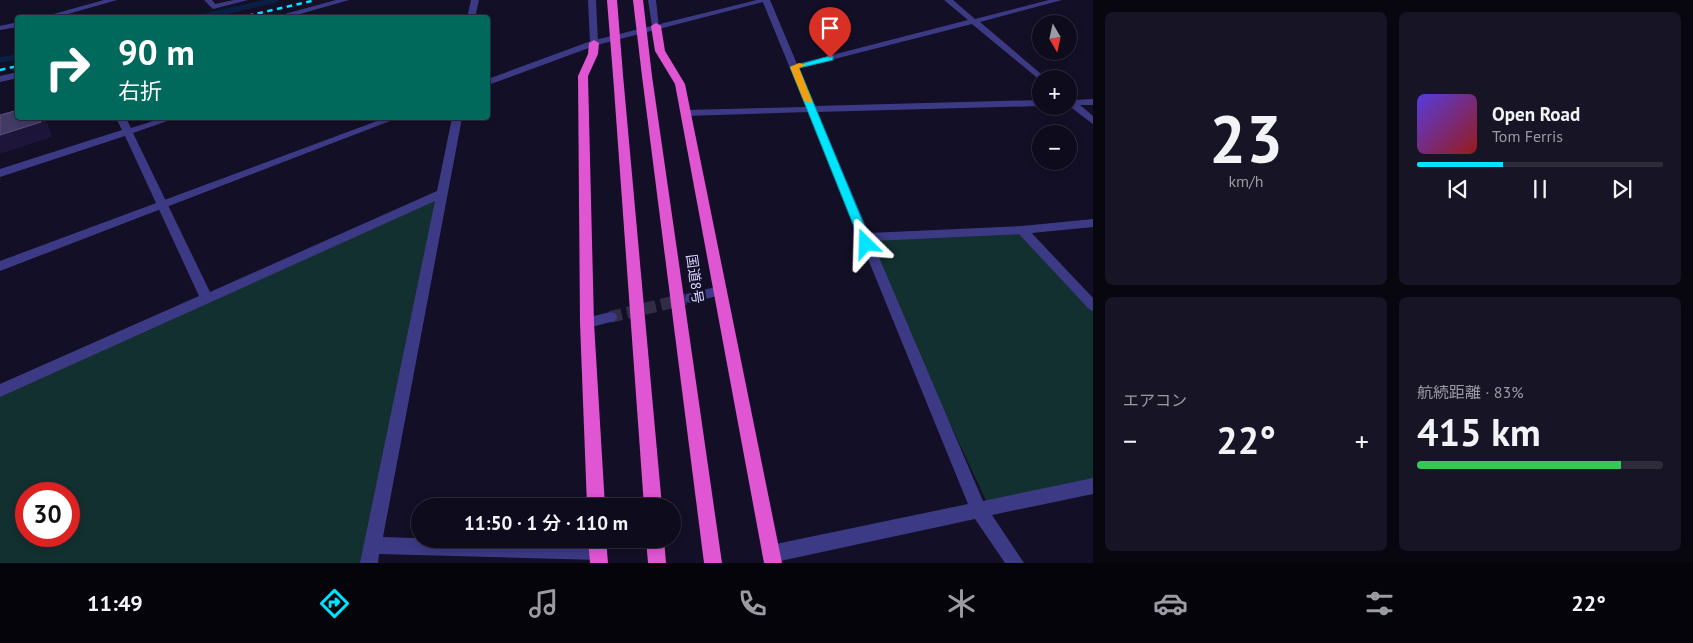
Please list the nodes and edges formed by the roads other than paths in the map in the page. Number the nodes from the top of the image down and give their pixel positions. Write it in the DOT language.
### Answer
graph roads {
  1 [pos="113,0"];
  2 [pos="208,0"];
  3 [pos="244,0"];
  4 [pos="344,0"];
  5 [pos="475,0"];
  6 [pos="592,0"];
  7 [pos="612,0"];
  8 [pos="638,0"];
  9 [pos="652,0"];
  10 [pos="766,0"];
  11 [pos="948,0"];
  12 [pos="1058,0"];
  13 [pos="55,15"];
  14 [pos="286,15"];
  15 [pos="471,15"];
  16 [pos="975,22"];
  17 [pos="15,25"];
  18 [pos="656,26"];
  19 [pos="0,28"];
  20 [pos="594,43"];
  21 [pos="794,67"];
  22 [pos="1032,70"];
  23 [pos="15,76"];
  24 [pos="0,79"];
  25 [pos="490,81"];
  26 [pos="1077,102"];
  27 [pos="1093,102"];
  28 [pos="1032,103"];
  29 [pos="1077,108"];
  30 [pos="811,109"];
  31 [pos="686,113"];
  32 [pos="122,120"];
  33 [pos="164,120"];
  34 [pos="388,120"];
  35 [pos="457,120"];
  36 [pos="1093,121"];
  37 [pos="128,132"];
  38 [pos="0,173"];
  39 [pos="441,194"];
  40 [pos="162,204"];
  41 [pos="1093,222"];
  42 [pos="1022,230"];
  43 [pos="863,238"];
  44 [pos="0,266"];
  45 [pos="720,291"];
  46 [pos="691,298"];
  47 [pos="207,299"];
  48 [pos="1093,306"];
  49 [pos="610,317"];
  50 [pos="587,323"];
  51 [pos="0,391"];
  52 [pos="1093,486"];
  53 [pos="596,498"];
  54 [pos="652,498"];
  55 [pos="978,510"];
  56 [pos="373,545"];
  57 [pos="656,548"];
  58 [pos="598,551"];
  59 [pos="772,559"];
  60 [pos="369,563"];
  61 [pos="657,563"];
  62 [pos="713,563"];
  63 [pos="1016,563"];
  1 -- 13 [label="street"];
  2 -- 3 [label="street"];
  4 -- 14 [label="street"];
  5 -- 15 [label="street"];
  6 -- 20 [label="street"];
  7 -- 54 [label="highway, bridge"];
  8 -- 62 [label="highway, 国道8号, bridge"];
  9 -- 18 [label="street"];
  10 -- 18 [label="street"];
  10 -- 21 [label="street"];
  11 -- 16 [label="street"];
  12 -- 16 [label="street"];
  16 -- 21 [label="street"];
  16 -- 22 [label="street"];
  17 -- 19 [label="street"];
  18 -- 20 [label="street"];
  18 -- 31 [label="highway"];
  20 -- 25 [label="street"];
  20 -- 50 [label="highway"];
  21 -- 30 [label="street"];
  23 -- 24 [label="street"];
  26 -- 27 [label="street"];
  28 -- 30 [label="street"];
  29 -- 36 [label="street"];
  30 -- 31 [label="street"];
  30 -- 43 [label="street"];
  31 -- 45 [label="highway"];
  32 -- 37 [label="street"];
  33 -- 37 [label="street"];
  34 -- 40 [label="street"];
  35 -- 39 [label="street"];
  37 -- 38 [label="street"];
  37 -- 40 [label="street"];
  39 -- 47 [label="street"];
  39 -- 56 [label="street"];
  40 -- 44 [label="street"];
  40 -- 47 [label="street"];
  41 -- 42 [label="street"];
  42 -- 43 [label="street"];
  42 -- 48 [label="lane"];
  43 -- 55 [label="street"];
  45 -- 46 [label="street"];
  45 -- 59 [label="highway"];
  47 -- 51 [label="street"];
  49 -- 50 [label="street"];
  50 -- 53 [label="highway"];
  52 -- 55 [label="street"];
  55 -- 59 [label="street"];
  55 -- 63 [label="street"];
  56 -- 58 [label="street"];
  56 -- 60 [label="street"];
  57 -- 61 [label="highway"];
}
